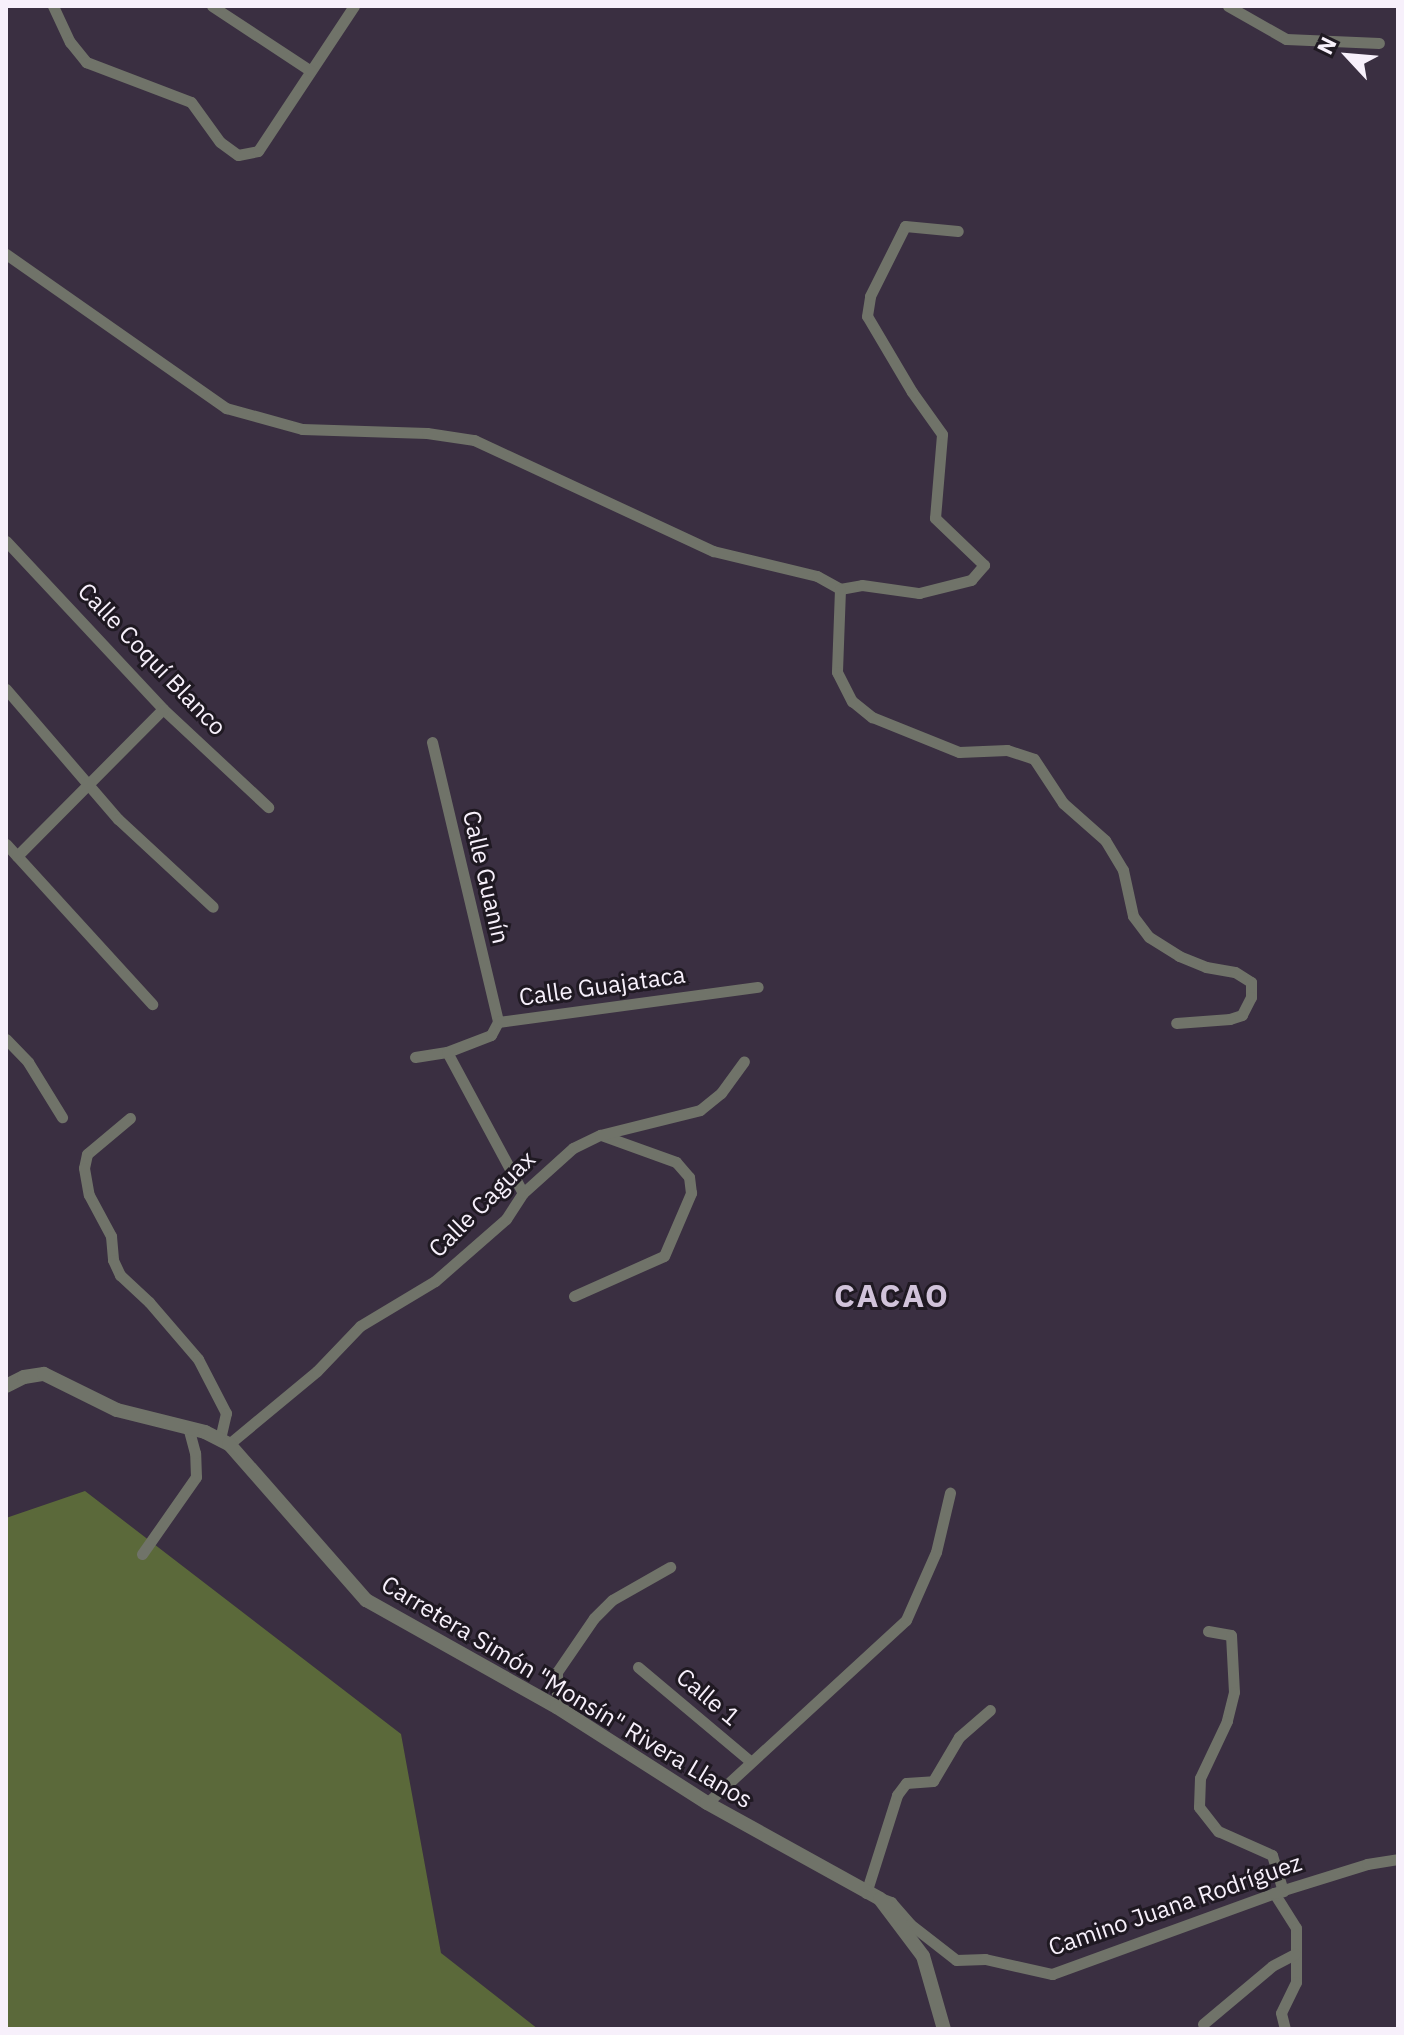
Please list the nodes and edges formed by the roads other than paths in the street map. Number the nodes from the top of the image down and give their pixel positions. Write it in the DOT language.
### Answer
graph roads {
  1 [pos="53,6"];
  2 [pos="212,6"];
  3 [pos="354,6"];
  4 [pos="1228,6"];
  5 [pos="1379,43"];
  6 [pos="311,71"];
  7 [pos="958,231"];
  8 [pos="6,254"];
  9 [pos="6,541"];
  10 [pos="840,589"];
  11 [pos="6,689"];
  12 [pos="163,709"];
  13 [pos="432,742"];
  14 [pos="86,785"];
  15 [pos="268,807"];
  16 [pos="6,844"];
  17 [pos="17,856"];
  18 [pos="213,907"];
  19 [pos="758,987"];
  20 [pos="152,1004"];
  21 [pos="498,1022"];
  22 [pos="1176,1023"];
  23 [pos="6,1039"];
  24 [pos="447,1052"];
  25 [pos="415,1057"];
  26 [pos="744,1061"];
  27 [pos="62,1117"];
  28 [pos="130,1118"];
  29 [pos="600,1135"];
  30 [pos="523,1193"];
  31 [pos="574,1296"];
  32 [pos="6,1386"];
  33 [pos="188,1427"];
  34 [pos="225,1442"];
  35 [pos="950,1493"];
  36 [pos="142,1554"];
  37 [pos="670,1567"];
  38 [pos="1208,1631"];
  39 [pos="638,1667"];
  40 [pos="557,1707"];
  41 [pos="990,1710"];
  42 [pos="750,1761"];
  43 [pos="707,1803"];
  44 [pos="1398,1859"];
  45 [pos="1278,1892"];
  46 [pos="879,1898"];
  47 [pos="1295,1954"];
  48 [pos="1203,2024"];
  49 [pos="944,2029"];
  50 [pos="1285,2029"];
  1 -- 6 [label="street"];
  2 -- 6 [label="street"];
  3 -- 6 [label="street"];
  4 -- 5 [label="street"];
  7 -- 10 [label="street"];
  8 -- 10 [label="street"];
  9 -- 12 [label="street, Calle Coquí Blanco"];
  10 -- 22 [label="street"];
  11 -- 14 [label="street"];
  12 -- 14 [label="street"];
  12 -- 15 [label="street, Calle Coquí Blanco"];
  13 -- 21 [label="street, Calle Guanín"];
  14 -- 17 [label="street"];
  14 -- 18 [label="street"];
  16 -- 17 [label="street"];
  17 -- 20 [label="street"];
  19 -- 21 [label="street, Calle Guajataca"];
  21 -- 24 [label="street, Calle Guajataca"];
  23 -- 27 [label="street"];
  24 -- 25 [label="street, Calle Guajataca"];
  24 -- 30 [label="street"];
  26 -- 29 [label="street, Calle Caguax"];
  28 -- 34 [label="street"];
  29 -- 30 [label="street, Calle Caguax"];
  29 -- 31 [label="street"];
  30 -- 34 [label="street, Calle Caguax"];
  32 -- 33 [label="street, Carretera Simón \"Monsín\" Rivera Llanos"];
  33 -- 34 [label="street, Carretera Simón \"Monsín\" Rivera Llanos"];
  33 -- 36 [label="street"];
  34 -- 40 [label="street, Carretera Simón \"Monsín\" Rivera Llanos"];
  35 -- 42 [label="street"];
  37 -- 40 [label="street"];
  38 -- 45 [label="street"];
  39 -- 42 [label="street, Calle 1"];
  40 -- 43 [label="street, Carretera Simón \"Monsín\" Rivera Llanos"];
  41 -- 46 [label="street"];
  42 -- 43 [label="street"];
  43 -- 46 [label="street, Carretera Simón \"Monsín\" Rivera Llanos"];
  44 -- 45 [label="street, Camino Juana Rodríguez"];
  45 -- 46 [label="street, Camino Juana Rodríguez"];
  45 -- 47 [label="street"];
  46 -- 49 [label="street, Carretera Simón \"Monsín\" Rivera Llanos"];
  47 -- 48 [label="street"];
  47 -- 50 [label="street"];
}
